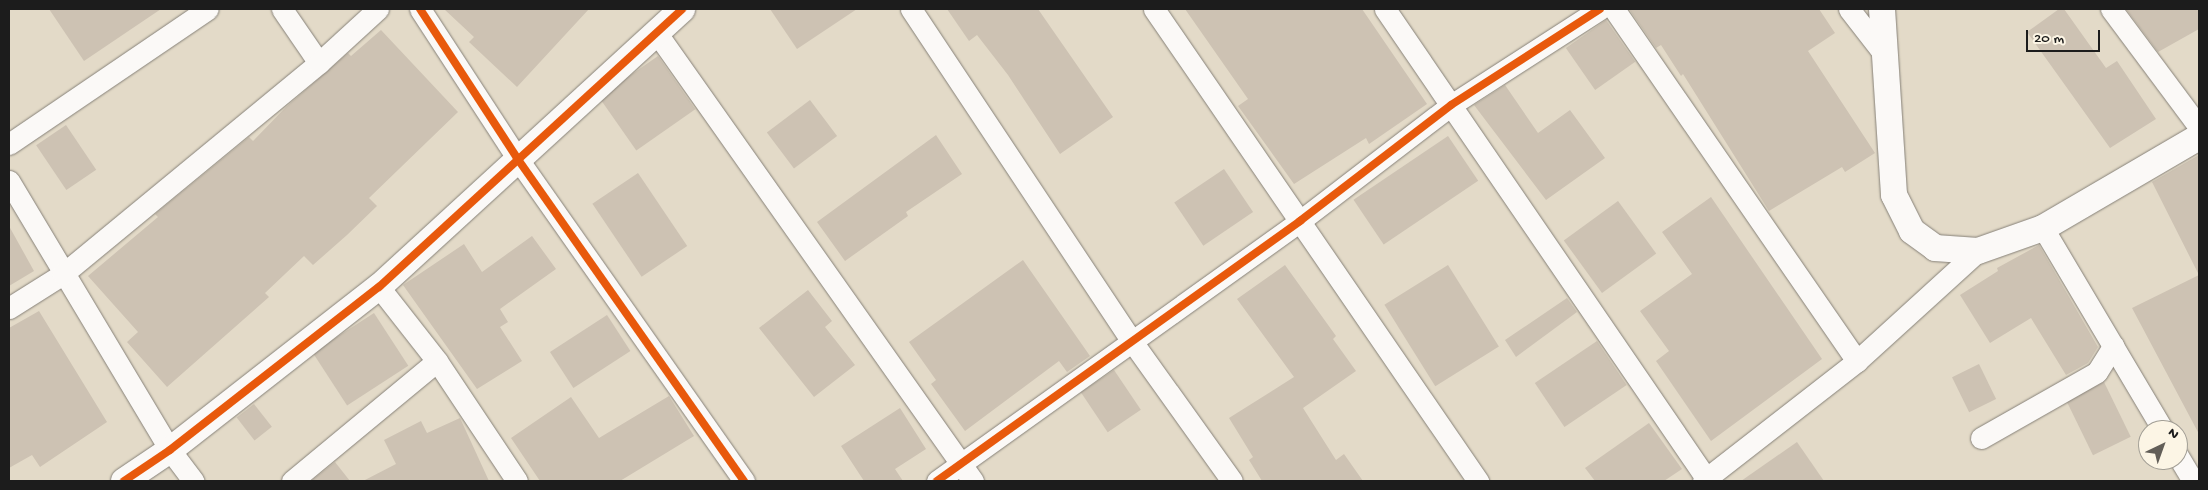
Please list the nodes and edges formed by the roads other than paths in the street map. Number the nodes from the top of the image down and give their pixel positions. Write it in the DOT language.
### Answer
graph roads {
  1 [pos="208,9"];
  2 [pos="282,9"];
  3 [pos="378,9"];
  4 [pos="420,9"];
  5 [pos="682,9"];
  6 [pos="910,9"];
  7 [pos="1154,9"];
  8 [pos="1385,9"];
  9 [pos="1600,9"];
  10 [pos="1614,9"];
  11 [pos="1850,9"];
  12 [pos="1882,9"];
  13 [pos="2112,9"];
  14 [pos="656,32"];
  15 [pos="1884,54"];
  16 [pos="319,63"];
  17 [pos="1451,105"];
  18 [pos="2199,127"];
  19 [pos="2199,137"];
  20 [pos="9,144"];
  21 [pos="517,158"];
  22 [pos="9,181"];
  23 [pos="1300,221"];
  24 [pos="2044,228"];
  25 [pos="1978,251"];
  26 [pos="64,274"];
  27 [pos="380,287"];
  28 [pos="9,308"];
  29 [pos="1131,340"];
  30 [pos="2113,346"];
  31 [pos="437,361"];
  32 [pos="1857,361"];
  33 [pos="2156,420"];
  34 [pos="1981,438"];
  35 [pos="170,450"];
  36 [pos="962,464"];
  37 [pos="2186,470"];
  38 [pos="1706,480"];
  39 [pos="124,481"];
  40 [pos="193,481"];
  41 [pos="292,481"];
  42 [pos="517,481"];
  43 [pos="744,481"];
  44 [pos="937,481"];
  45 [pos="974,481"];
  46 [pos="1232,481"];
  47 [pos="1478,481"];
  48 [pos="2193,481"];
  1 -- 20 [label="street"];
  2 -- 16 [label="street"];
  3 -- 16 [label="street"];
  4 -- 21 [label="street"];
  5 -- 14 [label="street"];
  6 -- 29 [label="street"];
  7 -- 23 [label="street"];
  8 -- 17 [label="street"];
  9 -- 17 [label="street"];
  10 -- 32 [label="street"];
  11 -- 15 [label="street"];
  12 -- 15 [label="street"];
  13 -- 18 [label="street"];
  14 -- 21 [label="street"];
  14 -- 36 [label="street"];
  15 -- 25 [label="street"];
  16 -- 26 [label="street"];
  17 -- 23 [label="street"];
  17 -- 38 [label="street"];
  19 -- 24 [label="street"];
  21 -- 27 [label="street"];
  21 -- 43 [label="street"];
  22 -- 26 [label="street"];
  23 -- 29 [label="street"];
  23 -- 47 [label="street"];
  24 -- 25 [label="street"];
  24 -- 30 [label="street"];
  25 -- 32 [label="street"];
  26 -- 28 [label="street"];
  26 -- 35 [label="street"];
  27 -- 31 [label="street"];
  27 -- 35 [label="street"];
  29 -- 36 [label="street"];
  29 -- 46 [label="street"];
  30 -- 33 [label="street"];
  30 -- 34 [label="street"];
  31 -- 41 [label="street"];
  31 -- 42 [label="street"];
  32 -- 38 [label="street"];
  35 -- 39 [label="street"];
  35 -- 40 [label="street"];
  36 -- 44 [label="street"];
  36 -- 45 [label="street"];
  37 -- 48 [label="street"];
}
